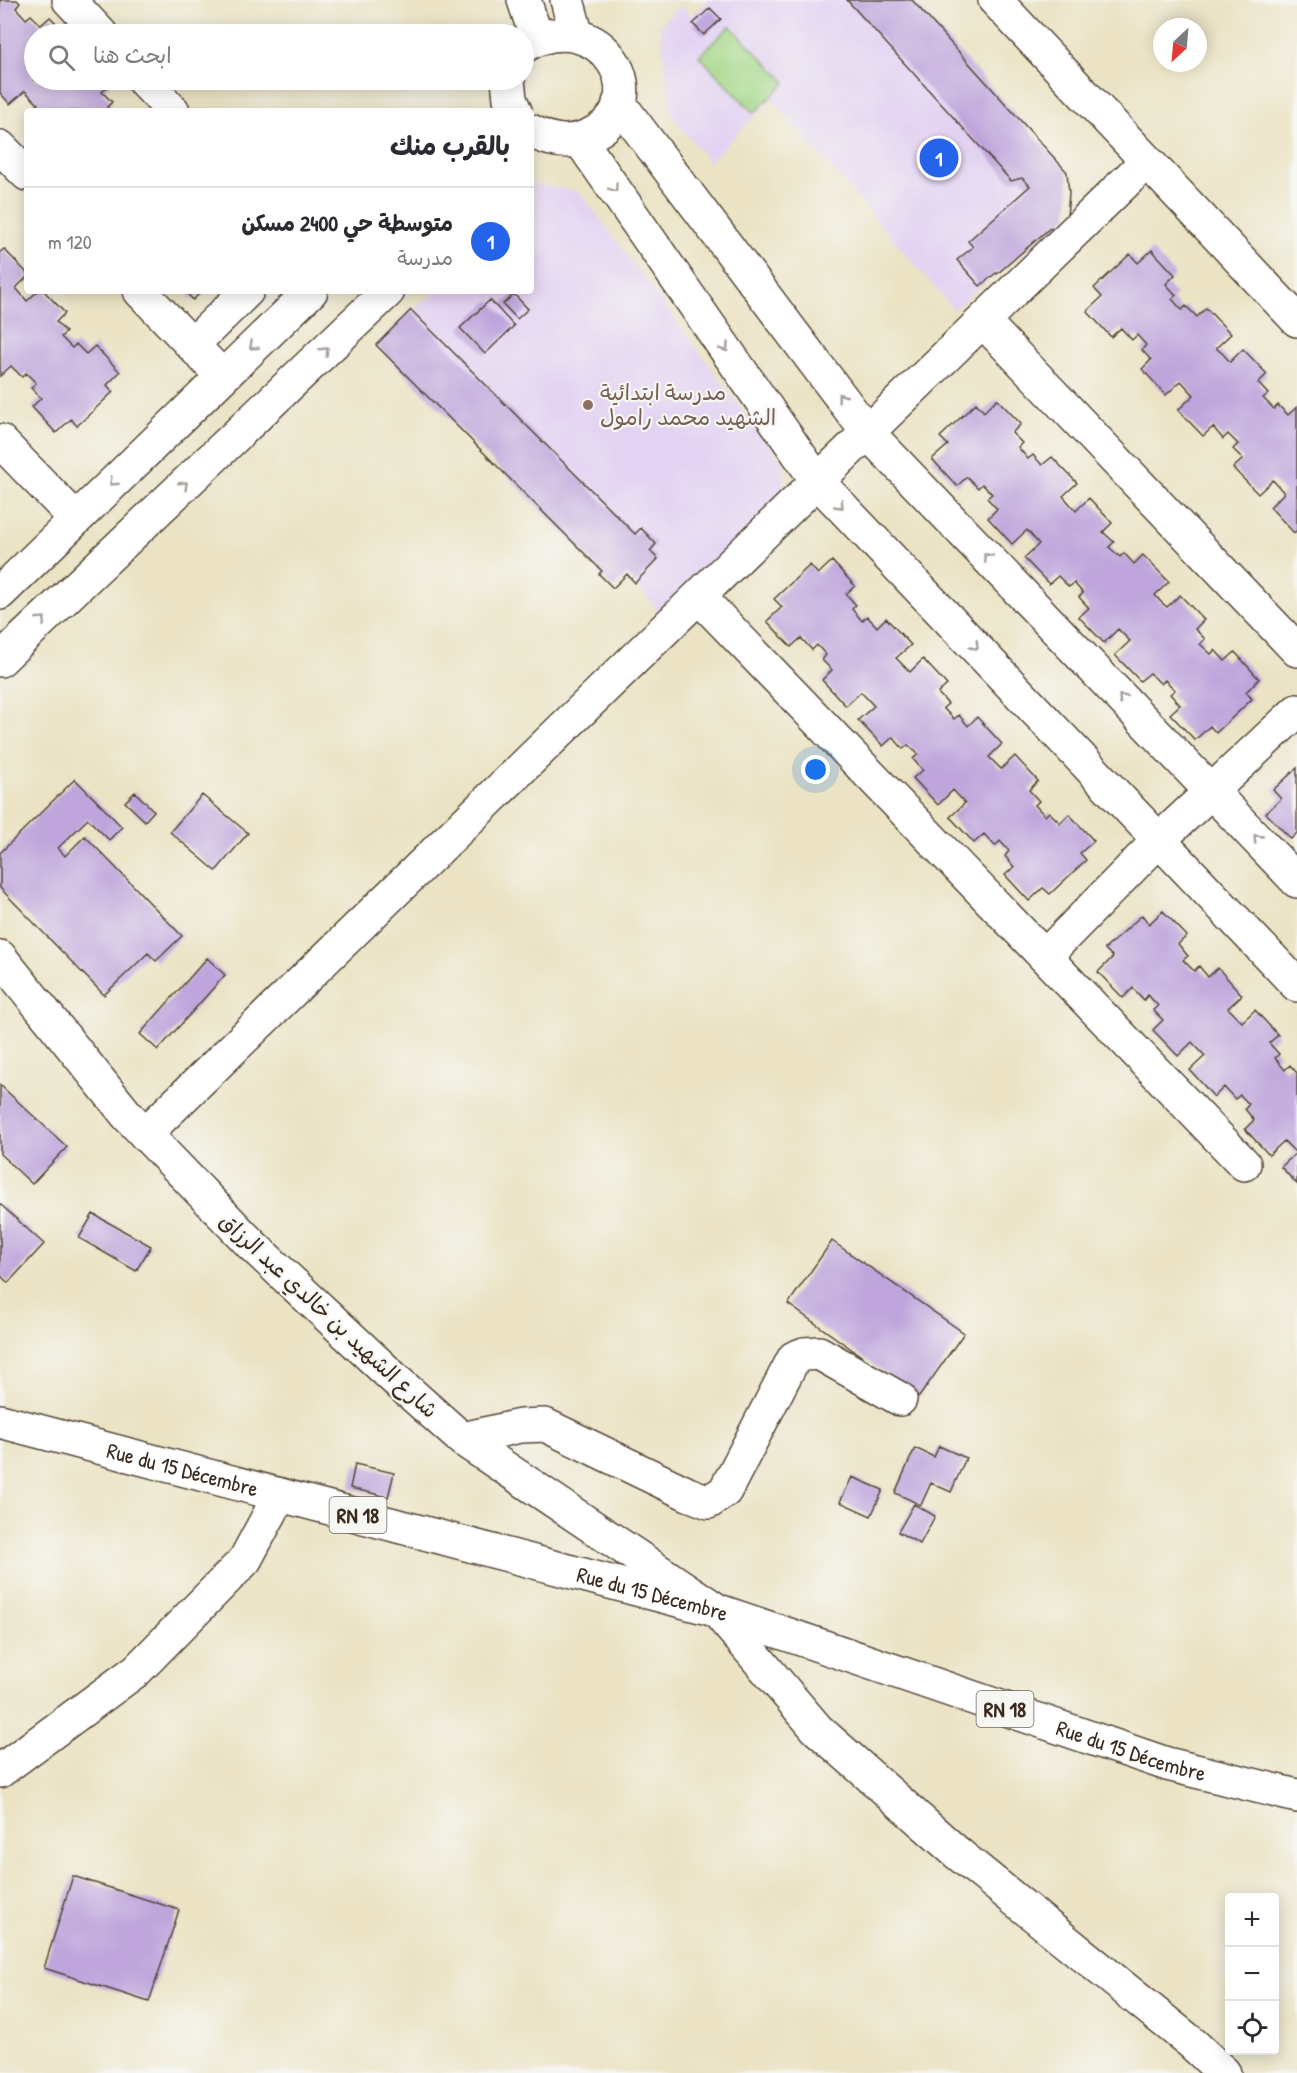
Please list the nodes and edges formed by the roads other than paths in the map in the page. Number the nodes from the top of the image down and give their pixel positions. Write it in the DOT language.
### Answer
graph roads {
  1 [pos="69,0"];
  2 [pos="524,0"];
  3 [pos="995,0"];
  4 [pos="571,15"];
  5 [pos="92,24"];
  6 [pos="528,24"];
  7 [pos="534,39"];
  8 [pos="153,90"];
  9 [pos="620,103"];
  10 [pos="170,108"];
  11 [pos="580,140"];
  12 [pos="536,141"];
  13 [pos="0,147"];
  14 [pos="1147,161"];
  15 [pos="24,171"];
  16 [pos="143,294"];
  17 [pos="244,294"];
  18 [pos="307,294"];
  19 [pos="385,294"];
  20 [pos="1297,320"];
  21 [pos="983,321"];
  22 [pos="192,345"];
  23 [pos="222,376"];
  24 [pos="868,433"];
  25 [pos="0,441"];
  26 [pos="818,482"];
  27 [pos="75,518"];
  28 [pos="0,592"];
  29 [pos="699,597"];
  30 [pos="1297,650"];
  31 [pos="0,660"];
  32 [pos="1297,711"];
  33 [pos="1212,791"];
  34 [pos="1159,840"];
  35 [pos="1297,881"];
  36 [pos="1045,956"];
  37 [pos="0,957"];
  38 [pos="1297,985"];
  39 [pos="145,1134"];
  40 [pos="1244,1164"];
  41 [pos="900,1399"];
  42 [pos="0,1421"];
  43 [pos="462,1439"];
  44 [pos="280,1495"];
  45 [pos="716,1610"];
  46 [pos="0,1771"];
  47 [pos="1297,1796"];
  48 [pos="1224,2073"];
  1 -- 5 [label="street"];
  2 -- 6 [label="street"];
  3 -- 14 [label="street"];
  4 -- 7 [label="street"];
  4 -- 9 [label="street"];
  8 -- 10 [label="street"];
  9 -- 11 [label="street"];
  24 -- 9 [label="street, one-way"];
  11 -- 12 [label="street"];
  11 -- 26 [label="street, one-way"];
  13 -- 15 [label="street"];
  14 -- 20 [label="street"];
  14 -- 21 [label="street"];
  16 -- 22 [label="street"];
  17 -- 22 [label="street"];
  18 -- 23 [label="street, one-way"];
  31 -- 19 [label="street, one-way"];
  21 -- 24 [label="street"];
  21 -- 30 [label="street"];
  22 -- 23 [label="street"];
  23 -- 27 [label="street, one-way"];
  24 -- 26 [label="street"];
  33 -- 24 [label="street, one-way"];
  25 -- 27 [label="street"];
  26 -- 29 [label="street"];
  26 -- 34 [label="street, one-way"];
  27 -- 28 [label="street"];
  29 -- 36 [label="street"];
  29 -- 39 [label="street"];
  32 -- 33 [label="street"];
  33 -- 34 [label="street"];
  35 -- 33 [label="street, one-way"];
  34 -- 36 [label="street"];
  34 -- 38 [label="street"];
  36 -- 40 [label="street"];
  37 -- 39 [label="street, شارع الشهيد بن خالدي عبد الرزاق"];
  39 -- 43 [label="street, شارع الشهيد بن خالدي عبد الرزاق"];
  41 -- 43 [label="street"];
  42 -- 44 [label="street, Rue du 15 Décembre / RN 18"];
  43 -- 45 [label="street, شارع الشهيد بن خالدي عبد الرزاق"];
  44 -- 45 [label="street, Rue du 15 Décembre / RN 18"];
  44 -- 46 [label="street"];
  45 -- 47 [label="street, Rue du 15 Décembre / RN 18"];
  45 -- 48 [label="street"];
}
